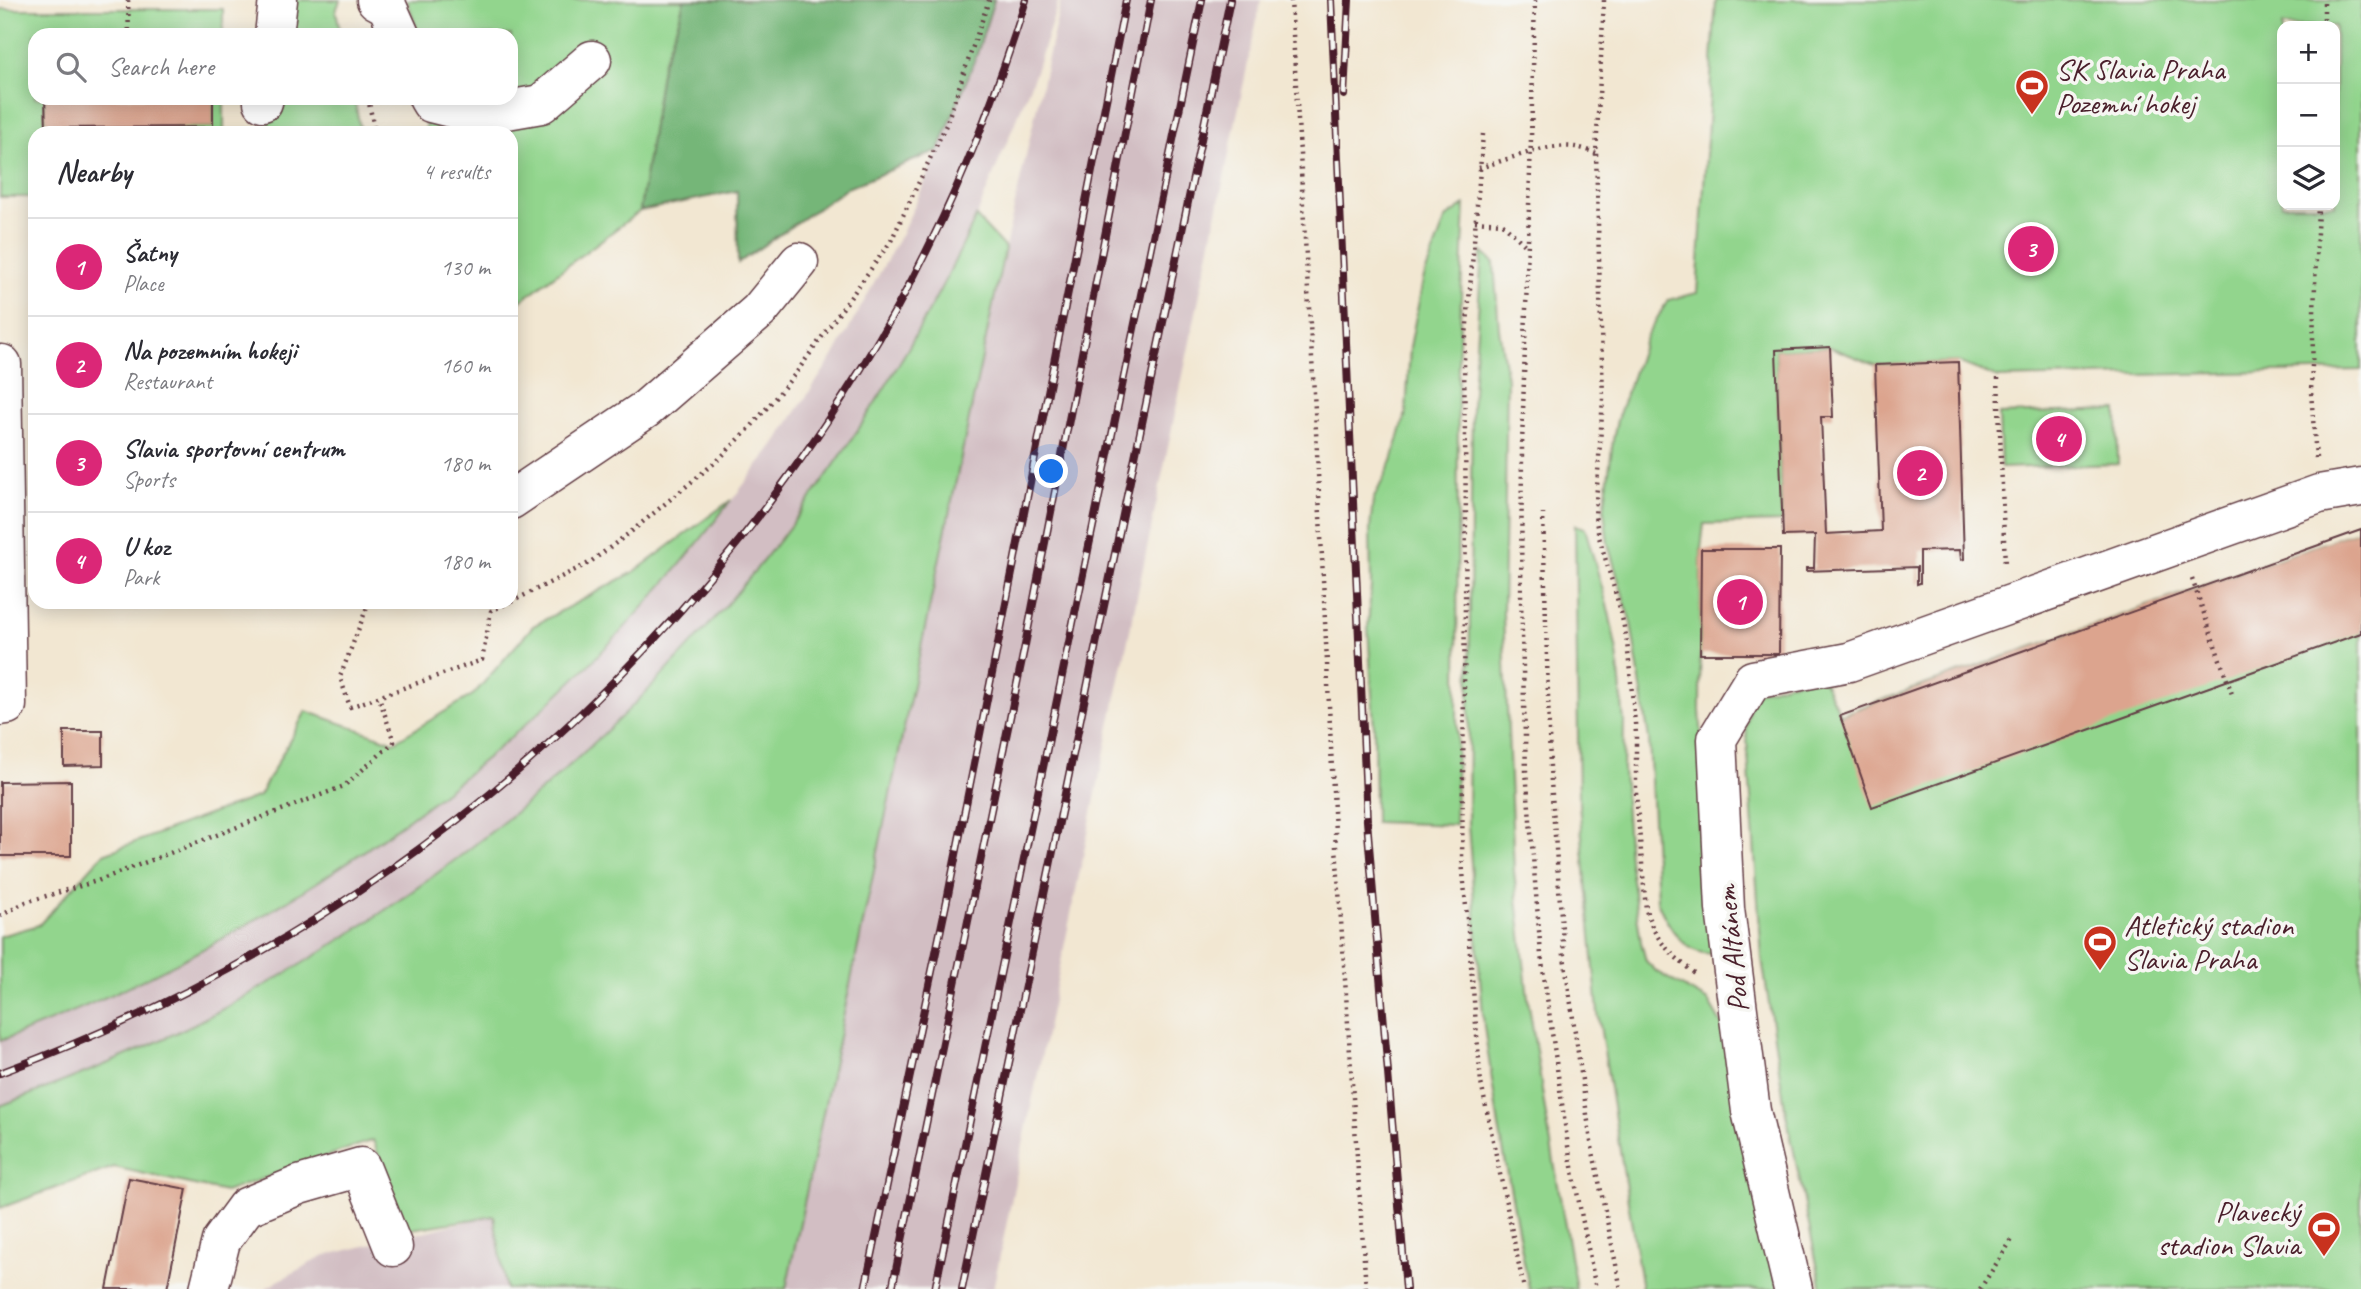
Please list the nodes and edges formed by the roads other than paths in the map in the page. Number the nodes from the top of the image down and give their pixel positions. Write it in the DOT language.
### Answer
graph roads {
  1 [pos="278,0"];
  2 [pos="376,0"];
  3 [pos="275,28"];
  4 [pos="397,28"];
  5 [pos="592,60"];
  6 [pos="421,105"];
  7 [pos="439,105"];
  8 [pos="420,126"];
  9 [pos="799,262"];
  10 [pos="0,364"];
  11 [pos="2361,487"];
  12 [pos="518,495"];
  13 [pos="0,706"];
  14 [pos="393,1247"];
  15 [pos="209,1289"];
  16 [pos="1793,1289"];
  1 -- 3 [label="lane"];
  2 -- 4 [label="lane"];
  5 -- 7 [label="lane"];
  6 -- 8 [label="lane"];
  9 -- 12 [label="lane"];
  10 -- 13 [label="lane"];
  11 -- 16 [label="lane, Pod Altánem"];
  14 -- 15 [label="lane"];
}
